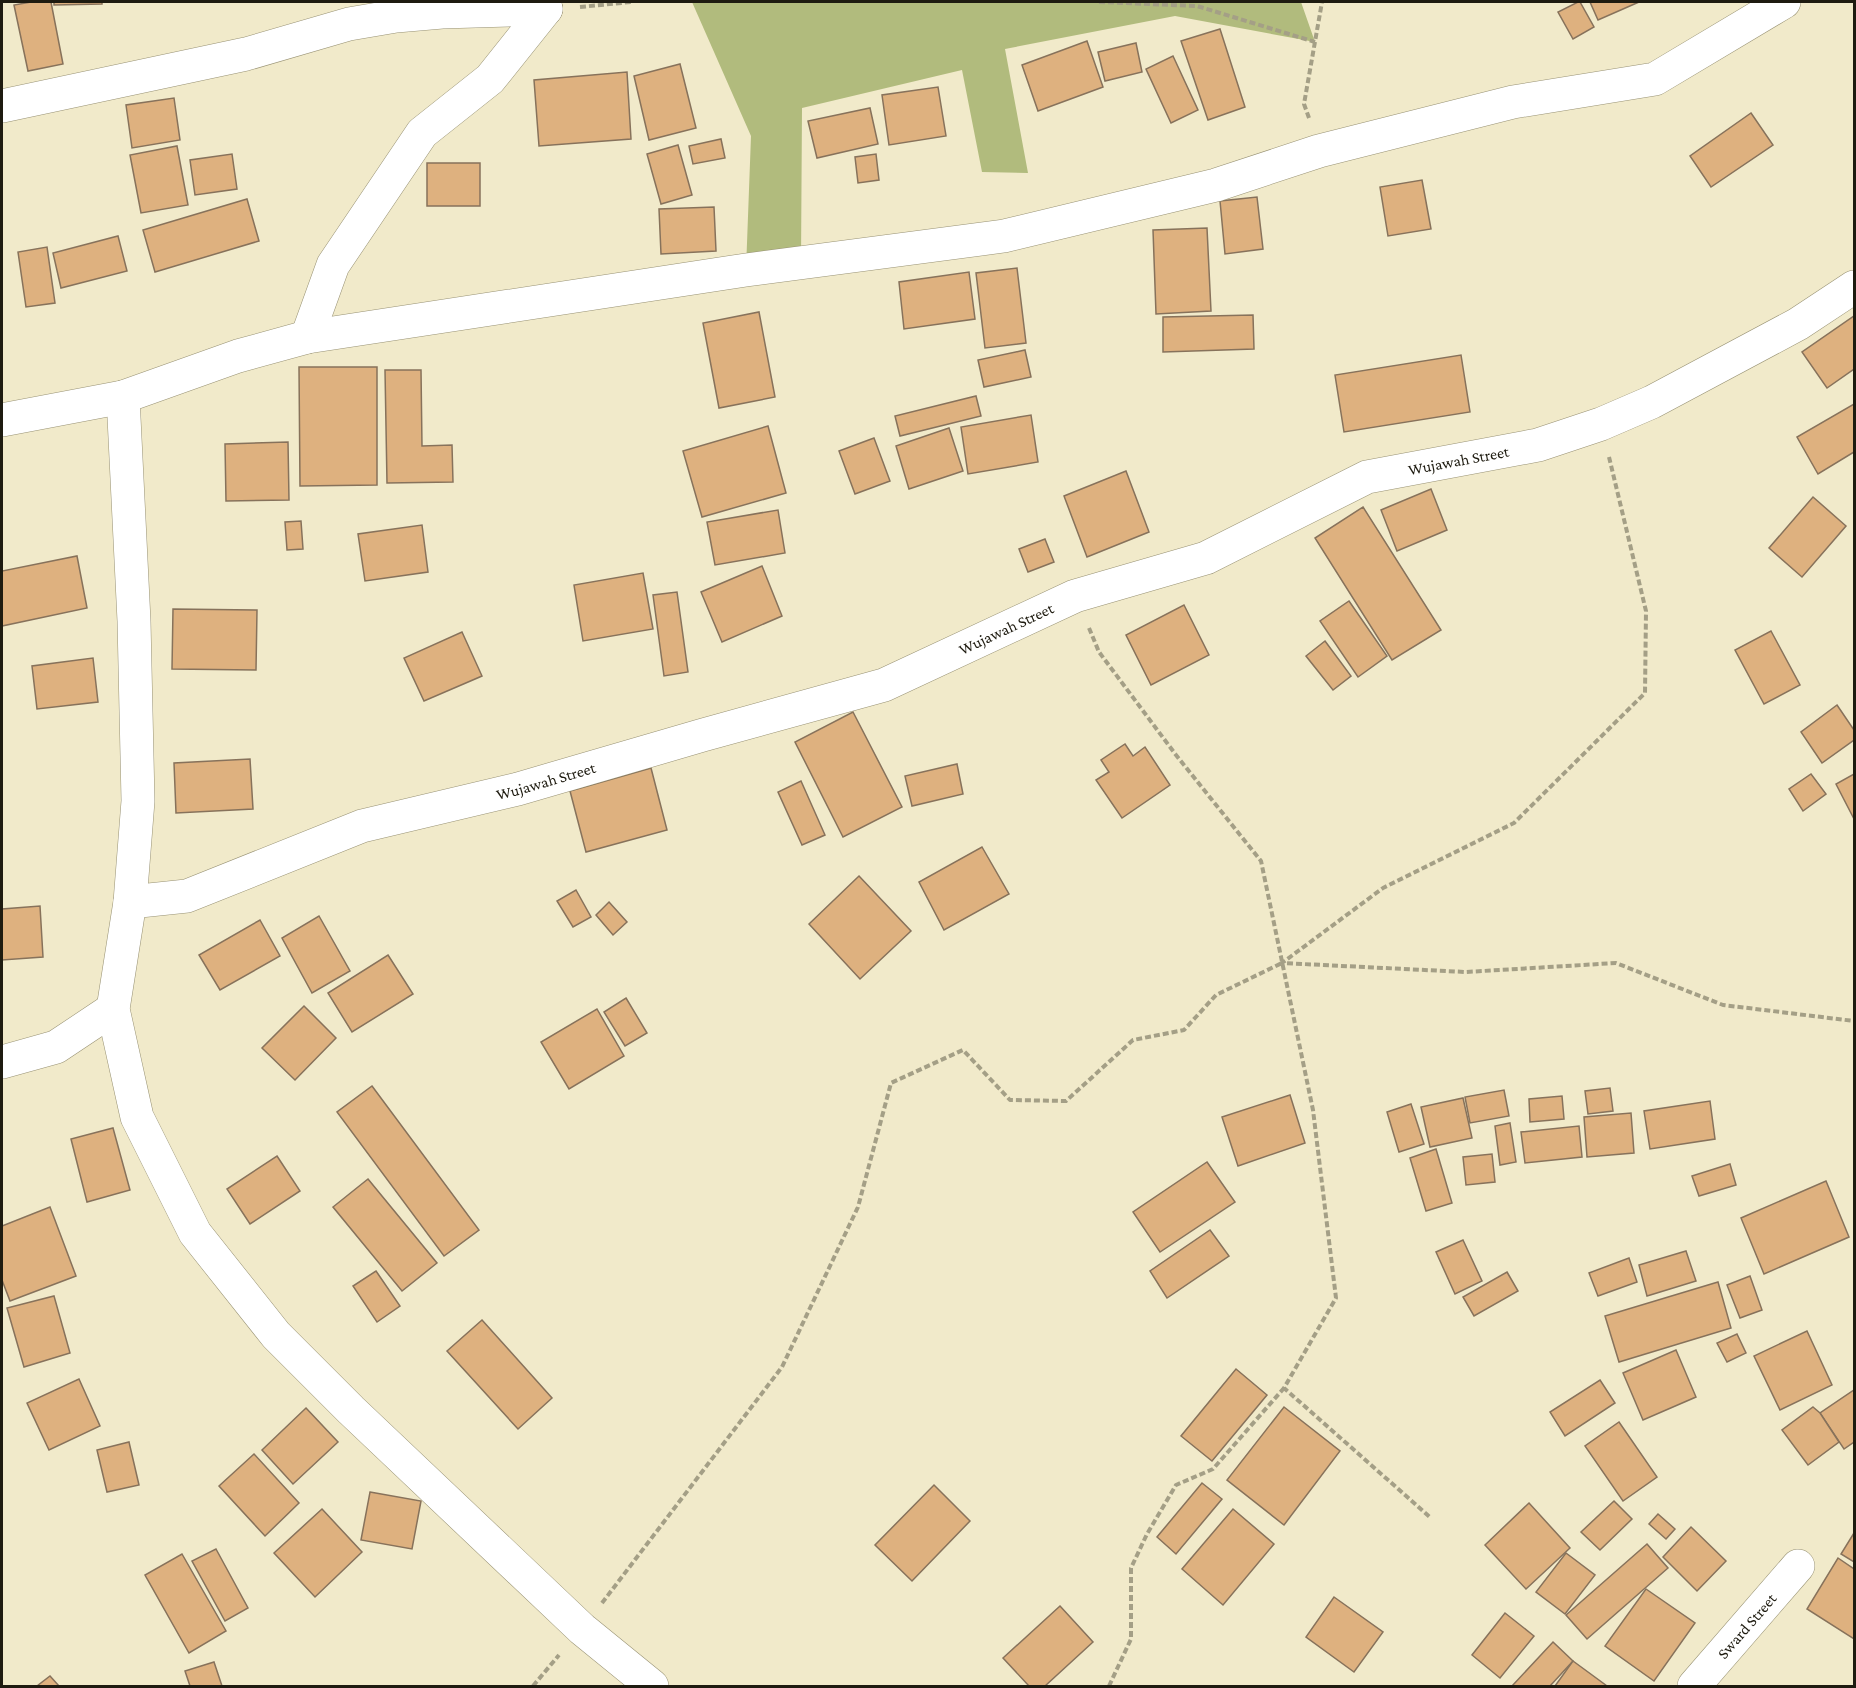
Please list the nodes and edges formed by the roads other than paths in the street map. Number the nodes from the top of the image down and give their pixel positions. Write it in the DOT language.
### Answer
graph roads {
  1 [pos="1784,2"];
  2 [pos="2,106"];
  3 [pos="1854,287"];
  4 [pos="307,337"];
  5 [pos="123,397"];
  6 [pos="2,420"];
  7 [pos="130,902"];
  8 [pos="113,1009"];
  9 [pos="2,1062"];
  10 [pos="1798,1566"];
  11 [pos="652,1686"];
  12 [pos="1694,1686"];
  1 -- 4 [label="street"];
  2 -- 4 [label="street"];
  3 -- 7 [label="street, Wujawah Street"];
  4 -- 5 [label="street"];
  5 -- 6 [label="street"];
  5 -- 7 [label="street"];
  7 -- 8 [label="street"];
  8 -- 9 [label="street"];
  8 -- 11 [label="street"];
  10 -- 12 [label="street, Sward Street"];
}
